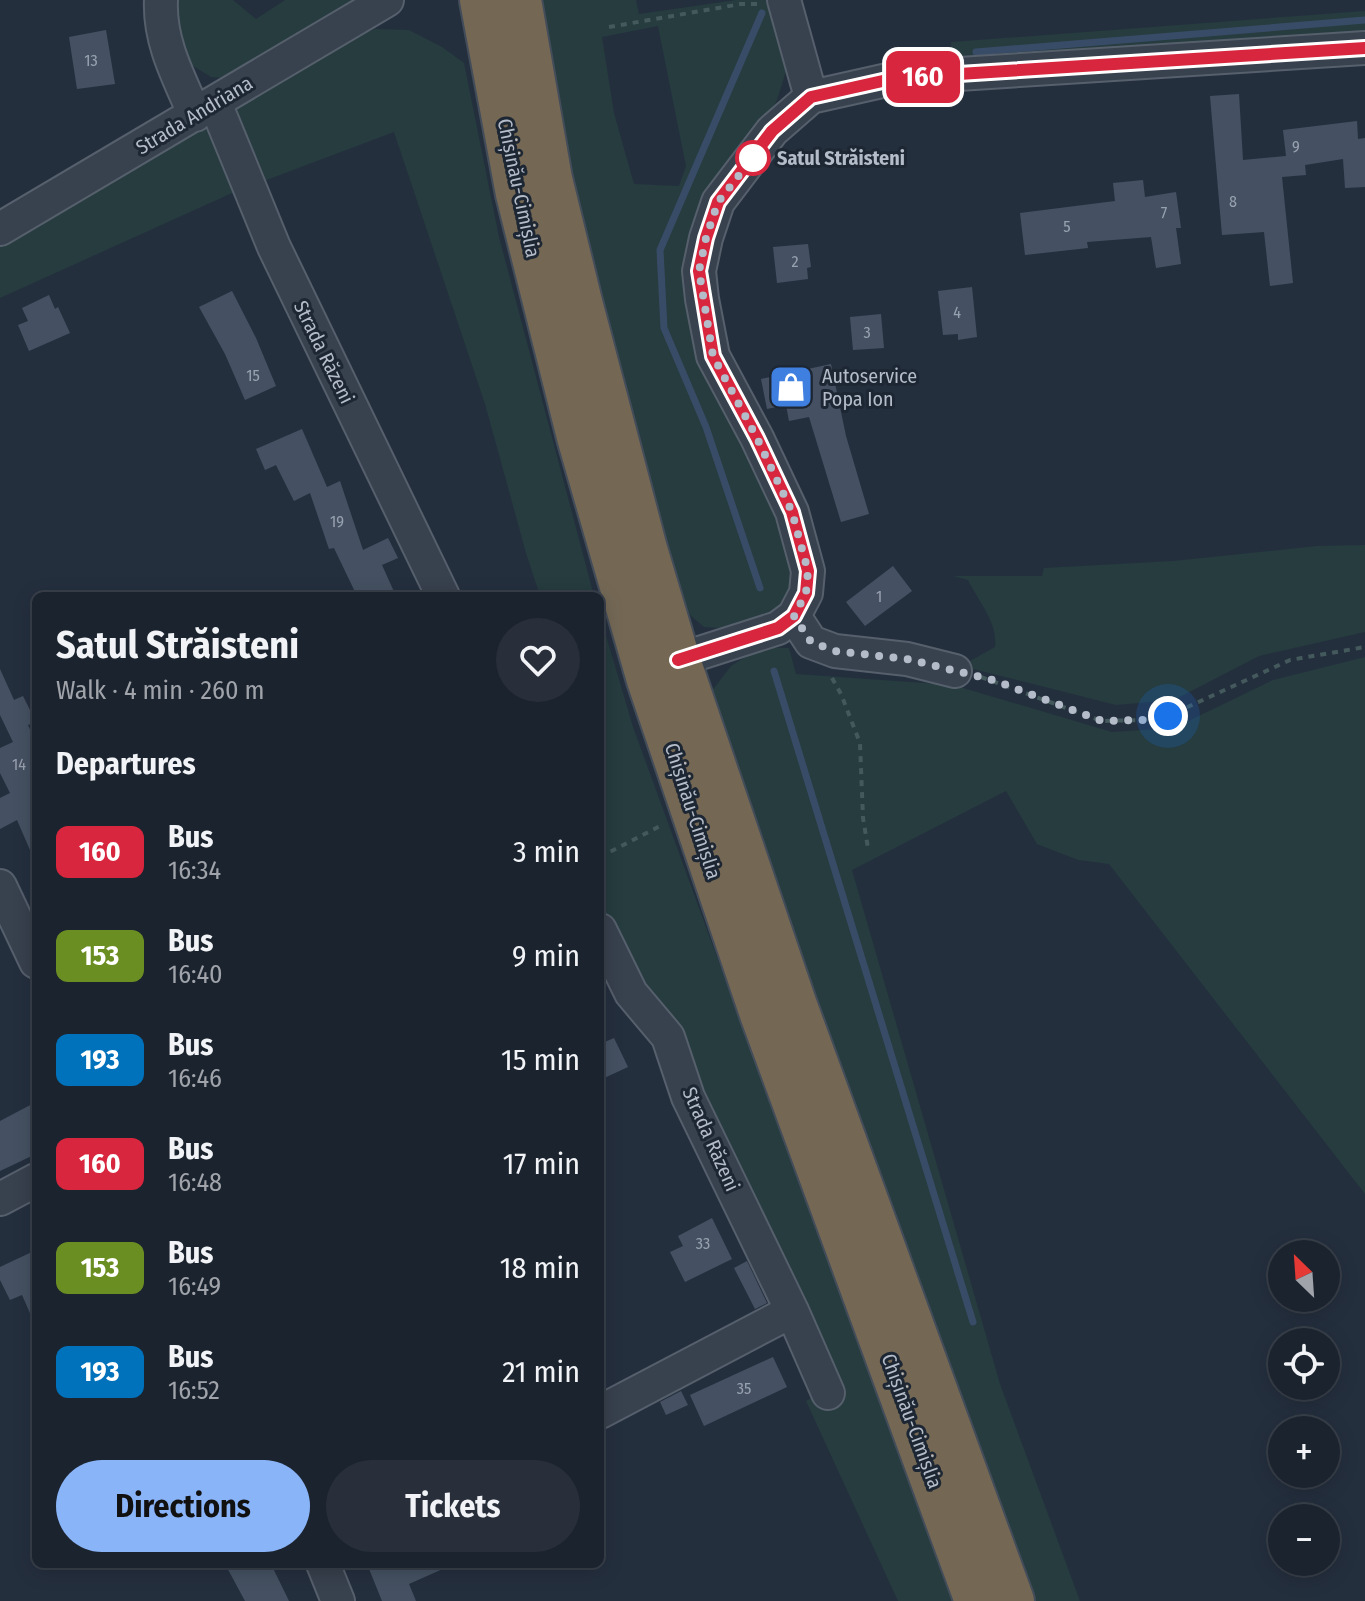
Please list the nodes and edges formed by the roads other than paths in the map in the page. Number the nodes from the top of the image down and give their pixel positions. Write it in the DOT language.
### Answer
graph roads {
  1 [pos="161,0"];
  2 [pos="387,0"];
  3 [pos="482,0"];
  4 [pos="519,0"];
  5 [pos="787,10"];
  6 [pos="1365,48"];
  7 [pos="811,97"];
  8 [pos="205,109"];
  9 [pos="0,229"];
  10 [pos="441,592"];
  11 [pos="802,629"];
  12 [pos="678,660"];
  13 [pos="955,671"];
  14 [pos="0,886"];
  15 [pos="604,938"];
  16 [pos="32,954"];
  17 [pos="32,1182"];
  18 [pos="0,1199"];
  19 [pos="792,1311"];
  20 [pos="828,1393"];
  21 [pos="604,1410"];
  22 [pos="325,1568"];
  23 [pos="338,1601"];
  24 [pos="977,1601"];
  25 [pos="1012,1601"];
  1 -- 8 [label="street, Strada Răzeni"];
  2 -- 8 [label="street, Strada Andriana"];
  3 -- 24 [label="highway, Chișinău-Cimișlia"];
  4 -- 12 [label="highway, Chișinău-Cimișlia"];
  5 -- 7 [label="street"];
  6 -- 7 [label="street"];
  7 -- 11 [label="street"];
  8 -- 9 [label="street, Strada Andriana"];
  8 -- 10 [label="street, Strada Răzeni"];
  11 -- 12 [label="street"];
  11 -- 13 [label="street"];
  12 -- 25 [label="highway, Chișinău-Cimișlia"];
  14 -- 16 [label="street"];
  15 -- 19 [label="street, Strada Răzeni"];
  17 -- 18 [label="street"];
  19 -- 20 [label="street, Strada Răzeni"];
  19 -- 21 [label="street"];
  22 -- 23 [label="street"];
}
